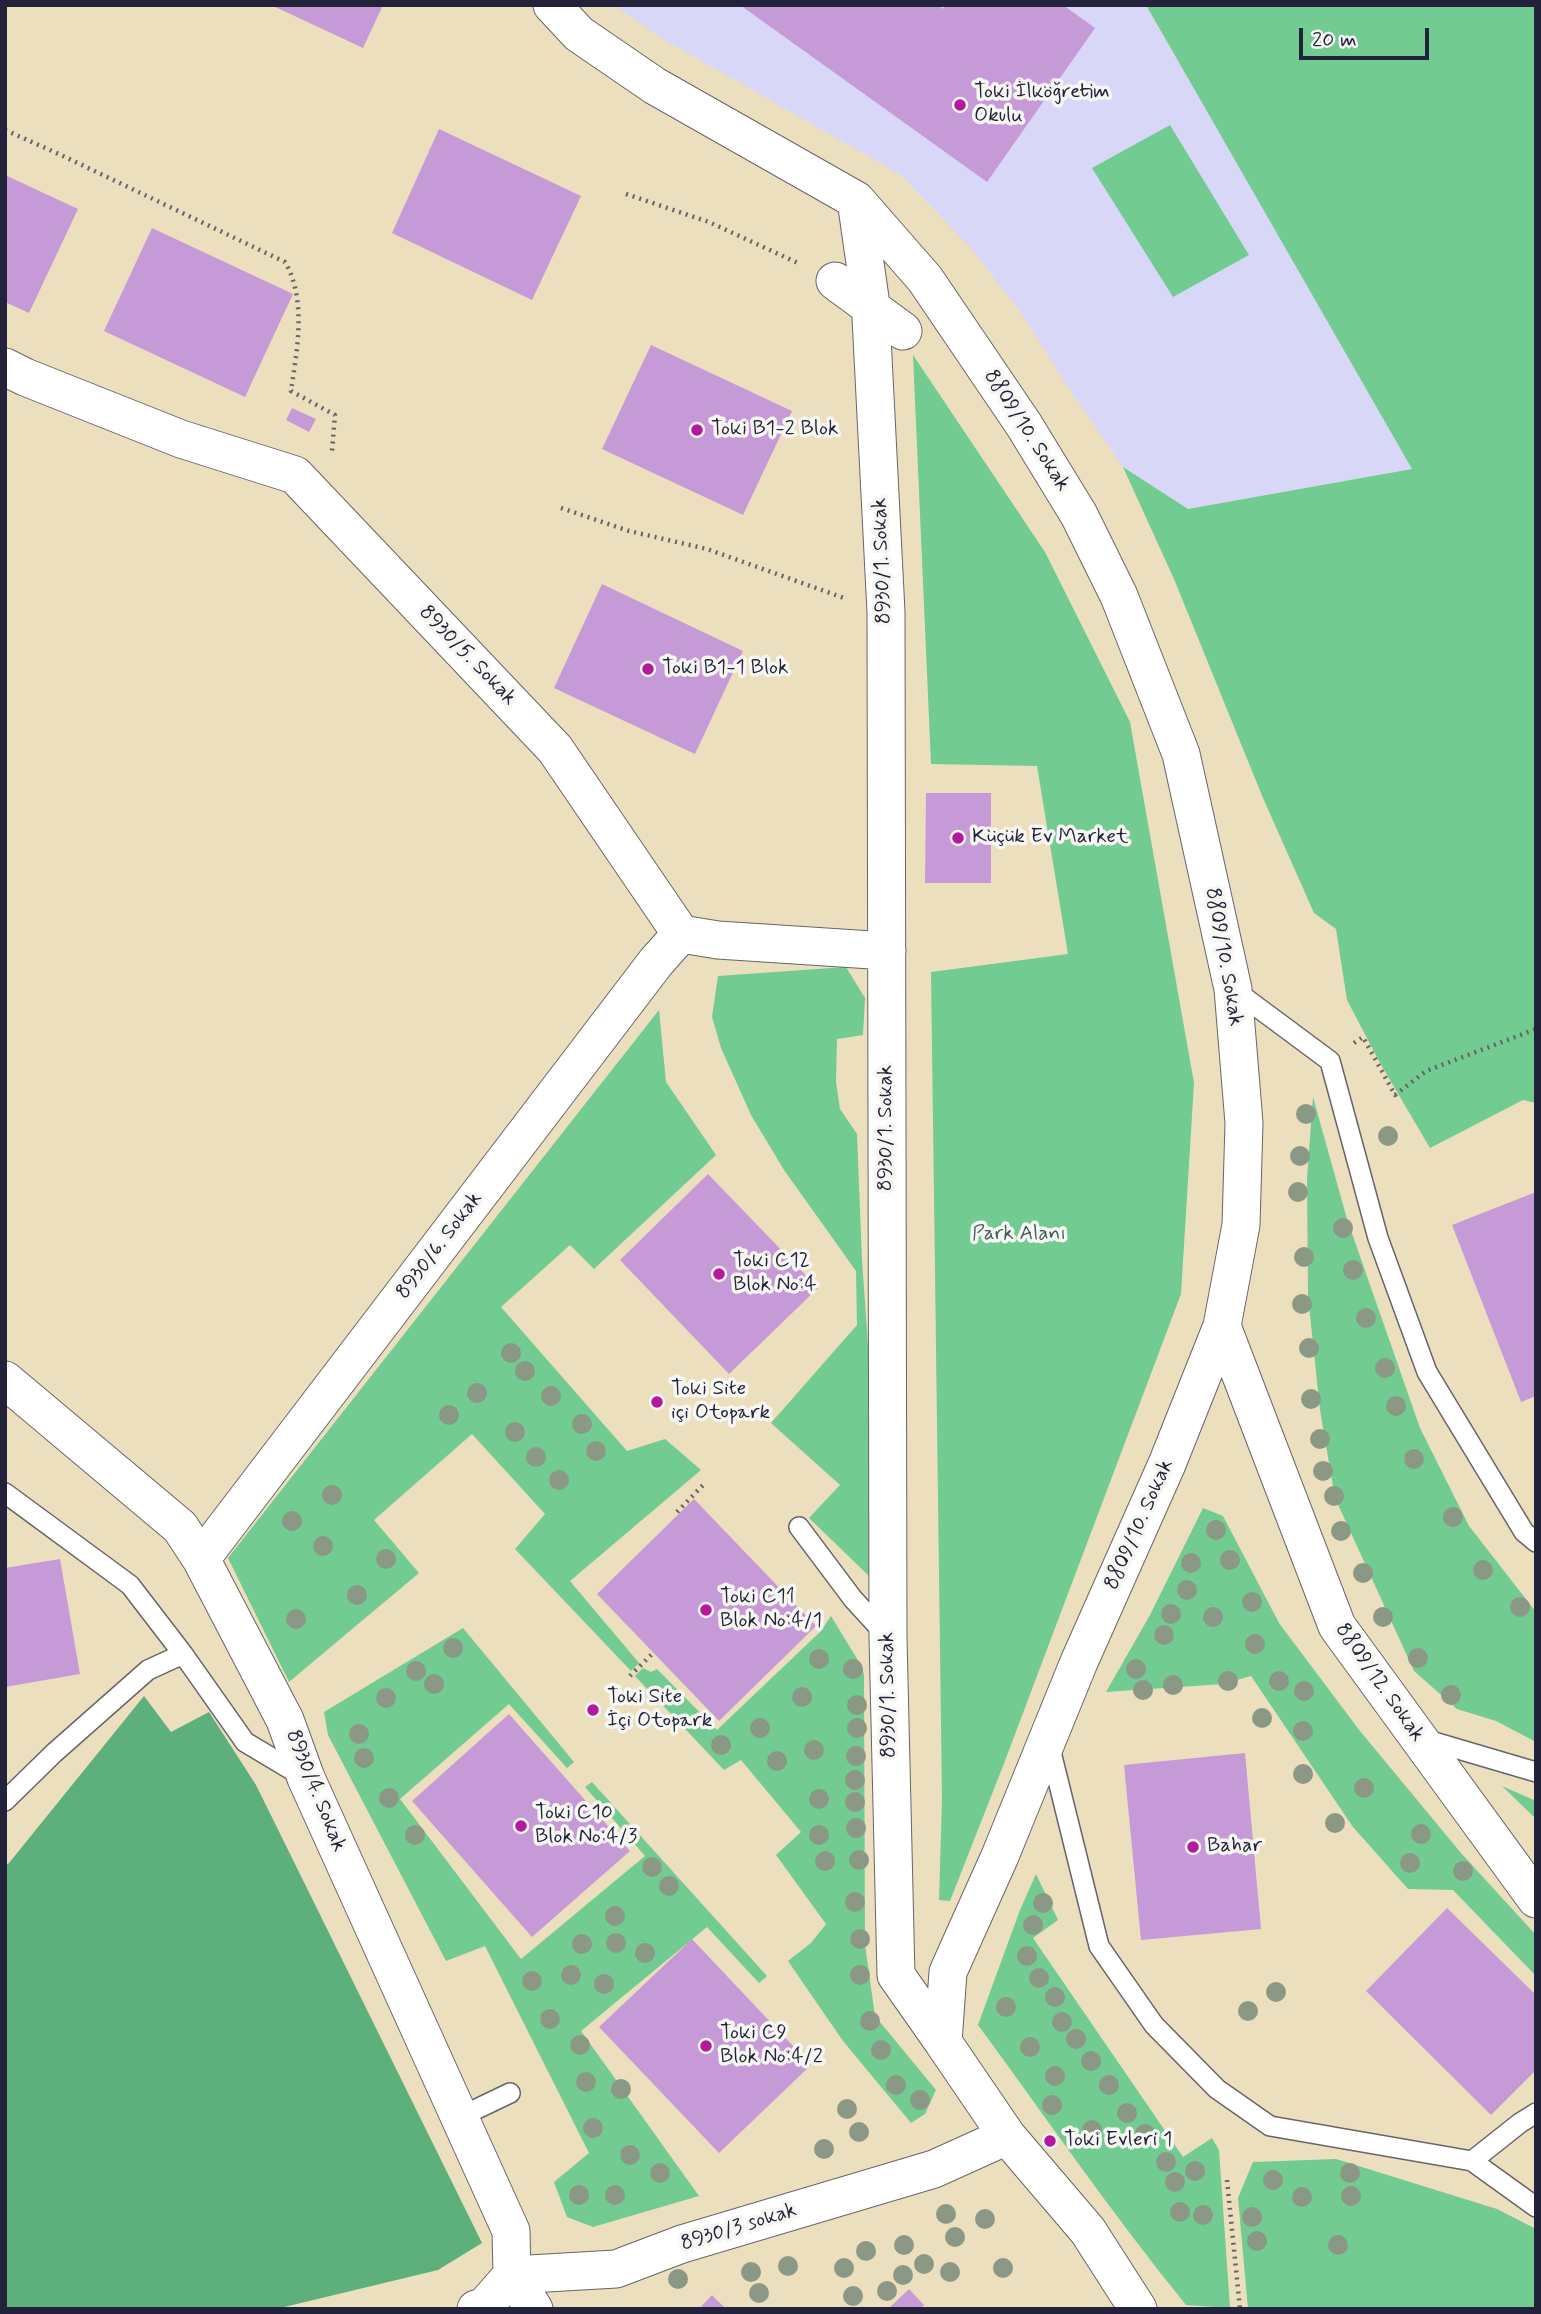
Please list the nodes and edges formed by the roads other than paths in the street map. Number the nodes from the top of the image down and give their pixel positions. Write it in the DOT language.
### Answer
graph roads {
  1 [pos="552,5"];
  2 [pos="856,200"];
  3 [pos="835,281"];
  4 [pos="871,307"];
  5 [pos="903,331"];
  6 [pos="5,367"];
  7 [pos="681,934"];
  8 [pos="887,951"];
  9 [pos="1233,989"];
  10 [pos="1222,1326"];
  11 [pos="5,1380"];
  12 [pos="5,1493"];
  13 [pos="799,1527"];
  14 [pos="1536,1542"];
  15 [pos="201,1559"];
  16 [pos="888,1637"];
  17 [pos="183,1654"];
  18 [pos="1416,1737"];
  19 [pos="1048,1740"];
  20 [pos="1536,1772"];
  21 [pos="306,1778"];
  22 [pos="5,1801"];
  23 [pos="1536,1899"];
  24 [pos="943,2042"];
  25 [pos="510,2093"];
  26 [pos="1536,2113"];
  27 [pos="460,2117"];
  28 [pos="1007,2136"];
  29 [pos="1472,2161"];
  30 [pos="1536,2207"];
  31 [pos="512,2275"];
  32 [pos="476,2309"];
  33 [pos="534,2309"];
  34 [pos="1138,2309"];
  1 -- 2 [label="street, 8809/10. Sokak"];
  2 -- 4 [label="street, 8930/1. Sokak"];
  2 -- 9 [label="street, 8809/10. Sokak"];
  3 -- 4 [label="street"];
  4 -- 5 [label="street"];
  4 -- 8 [label="street, 8930/1. Sokak"];
  6 -- 7 [label="street, 8930/5. Sokak"];
  7 -- 8 [label="street"];
  7 -- 15 [label="street, 8930/6. Sokak"];
  8 -- 16 [label="street, 8930/1. Sokak"];
  9 -- 10 [label="street, 8809/10. Sokak"];
  9 -- 14 [label="lane"];
  10 -- 18 [label="street, 8809/12. Sokak"];
  10 -- 19 [label="street, 8809/10. Sokak"];
  11 -- 15 [label="street, 8930/4. Sokak"];
  12 -- 17 [label="lane"];
  13 -- 16 [label="lane"];
  15 -- 21 [label="street, 8930/4. Sokak"];
  16 -- 24 [label="street, 8930/1. Sokak"];
  17 -- 21 [label="lane"];
  17 -- 22 [label="lane"];
  18 -- 20 [label="lane"];
  18 -- 23 [label="street, 8809/12. Sokak"];
  19 -- 24 [label="street, 8809/10. Sokak"];
  19 -- 29 [label="lane"];
  21 -- 27 [label="street, 8930/4. Sokak"];
  24 -- 28 [label="street"];
  25 -- 27 [label="lane"];
  26 -- 29 [label="lane"];
  27 -- 31 [label="street, 8930/4. Sokak"];
  28 -- 31 [label="street, 8930/3 sokak"];
  28 -- 34 [label="street"];
  29 -- 30 [label="lane"];
  31 -- 32 [label="street"];
  31 -- 33 [label="street"];
}
